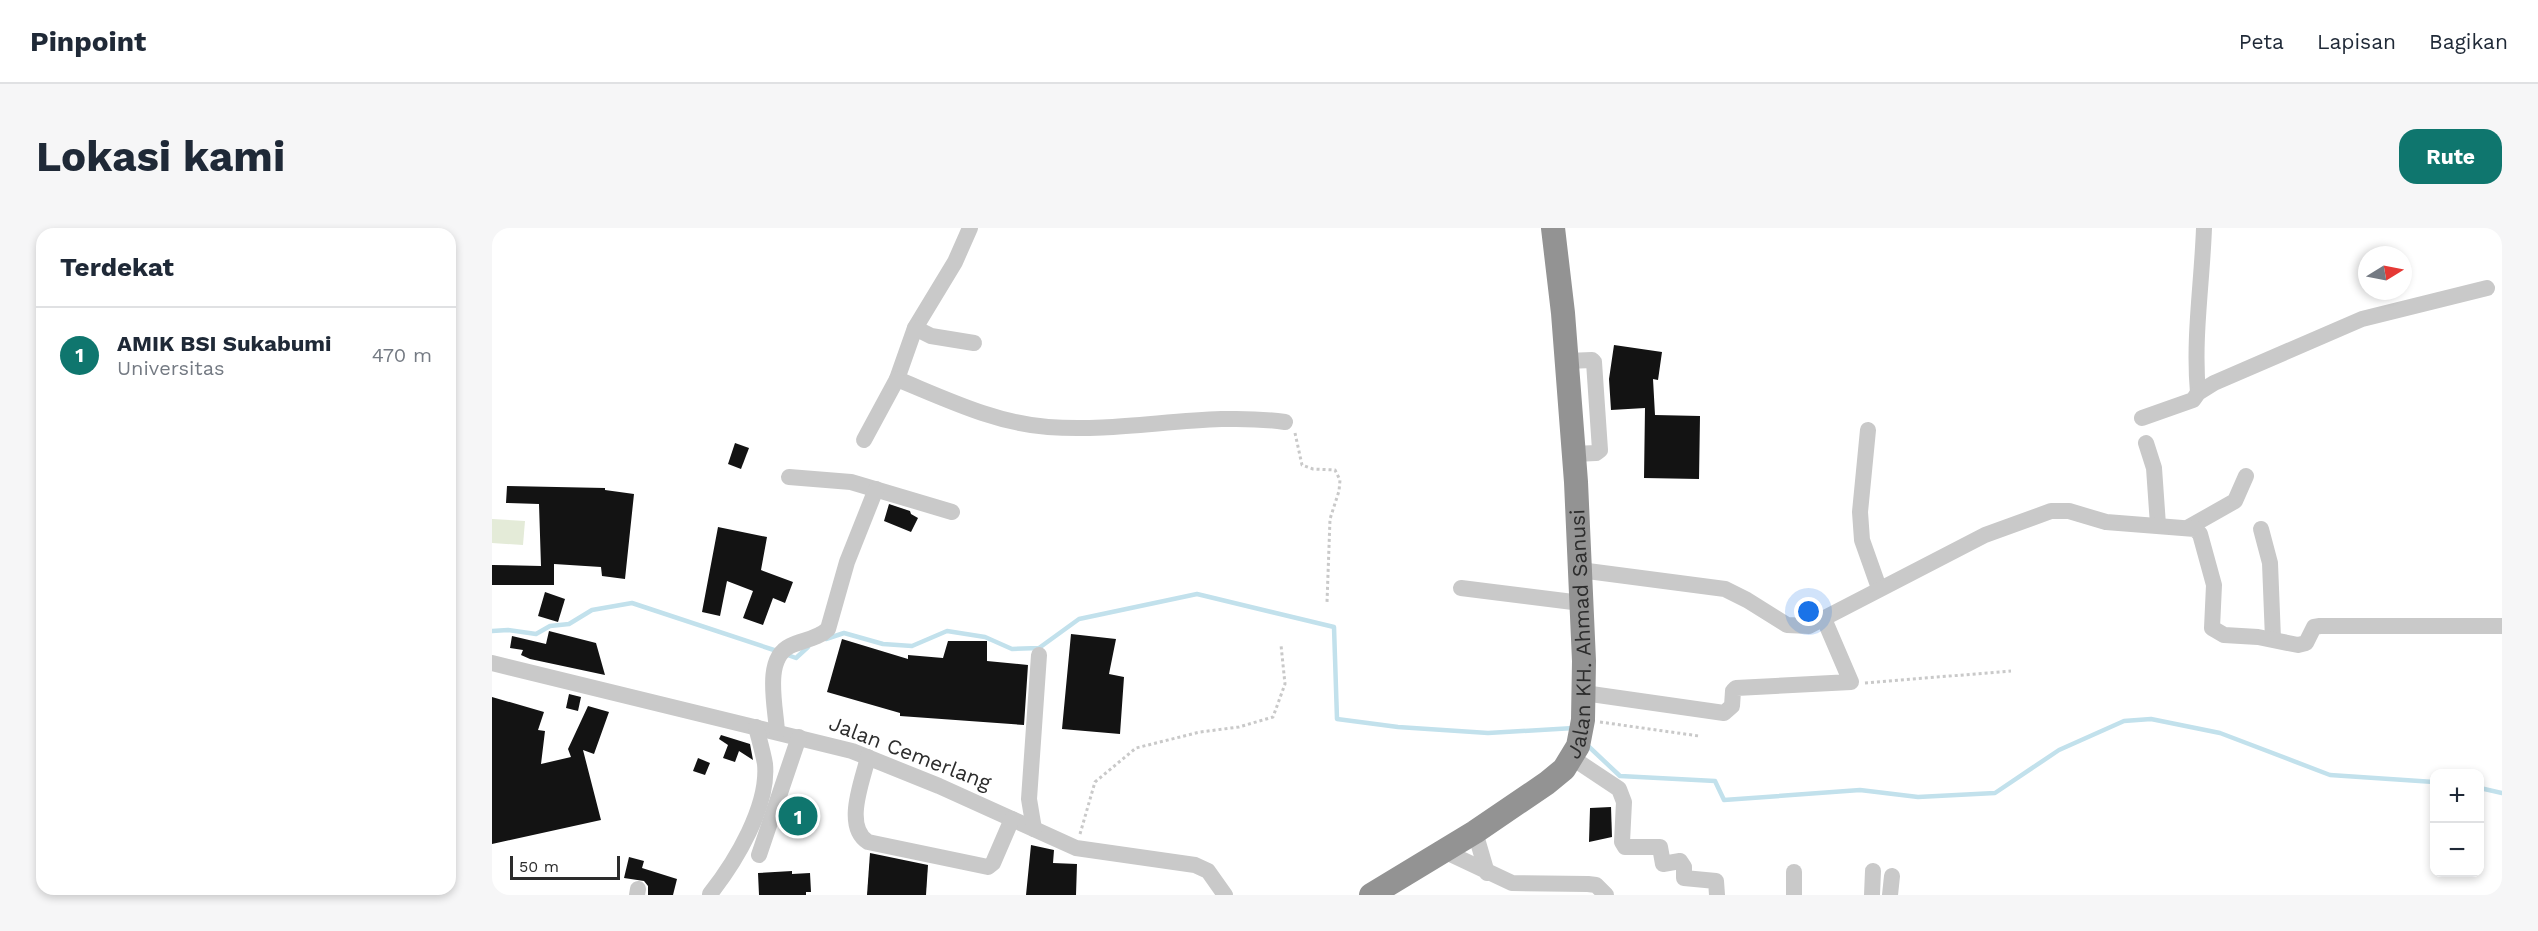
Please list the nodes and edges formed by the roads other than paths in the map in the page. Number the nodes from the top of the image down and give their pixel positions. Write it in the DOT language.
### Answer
graph roads {
  1 [pos="970,228"];
  2 [pos="1553,228"];
  3 [pos="2205,228"];
  4 [pos="2487,288"];
  5 [pos="915,328"];
  6 [pos="974,343"];
  7 [pos="897,379"];
  8 [pos="2198,393"];
  9 [pos="2142,418"];
  10 [pos="1285,423"];
  11 [pos="1868,430"];
  12 [pos="864,440"];
  13 [pos="2146,443"];
  14 [pos="2246,476"];
  15 [pos="789,477"];
  16 [pos="876,489"];
  17 [pos="952,512"];
  18 [pos="2158,525"];
  19 [pos="2189,527"];
  20 [pos="2261,529"];
  21 [pos="1580,570"];
  22 [pos="1461,588"];
  23 [pos="1879,588"];
  24 [pos="1581,603"];
  25 [pos="1824,619"];
  26 [pos="2502,626"];
  27 [pos="2273,639"];
  28 [pos="1039,655"];
  29 [pos="492,663"];
  30 [pos="1584,693"];
  31 [pos="756,727"];
  32 [pos="777,732"];
  33 [pos="799,737"];
  34 [pos="1575,752"];
  35 [pos="868,757"];
  36 [pos="1012,819"];
  37 [pos="1034,829"];
  38 [pos="1475,832"];
  39 [pos="1444,850"];
  40 [pos="759,855"];
  41 [pos="1873,871"];
  42 [pos="1794,872"];
  43 [pos="1487,873"];
  44 [pos="1892,876"];
  45 [pos="1527,890"];
  46 [pos="710,894"];
  47 [pos="1225,895"];
  48 [pos="1371,895"];
  49 [pos="1606,895"];
  50 [pos="1717,895"];
  51 [pos="1794,895"];
  52 [pos="1872,895"];
  53 [pos="1890,895"];
  1 -- 5 [label="street"];
  2 -- 21 [label="highway, Jalan KH. Ahmad Sanusi"];
  3 -- 8 [label="street"];
  4 -- 8 [label="street"];
  5 -- 6 [label="street"];
  5 -- 7 [label="street"];
  7 -- 10 [label="street"];
  7 -- 12 [label="street"];
  8 -- 9 [label="street"];
  11 -- 23 [label="street"];
  13 -- 18 [label="street"];
  14 -- 19 [label="street"];
  15 -- 16 [label="street"];
  16 -- 17 [label="street"];
  16 -- 32 [label="street"];
  18 -- 19 [label="street"];
  18 -- 23 [label="street"];
  19 -- 27 [label="street"];
  20 -- 27 [label="street"];
  21 -- 24 [label="highway, Jalan KH. Ahmad Sanusi"];
  21 -- 25 [label="street"];
  22 -- 24 [label="street"];
  23 -- 25 [label="street"];
  24 -- 30 [label="highway, Jalan KH. Ahmad Sanusi"];
  25 -- 30 [label="street"];
  26 -- 27 [label="street"];
  28 -- 37 [label="street"];
  29 -- 31 [label="street, Jalan Cemerlang"];
  30 -- 34 [label="highway, Jalan KH. Ahmad Sanusi"];
  31 -- 32 [label="street, Jalan Cemerlang"];
  31 -- 46 [label="street"];
  32 -- 33 [label="street, Jalan Cemerlang"];
  33 -- 35 [label="street, Jalan Cemerlang"];
  33 -- 40 [label="street"];
  34 -- 38 [label="highway, Jalan KH. Ahmad Sanusi"];
  34 -- 50 [label="street"];
  35 -- 36 [label="street, Jalan Cemerlang"];
  35 -- 36 [label="street"];
  36 -- 37 [label="street, Jalan Cemerlang"];
  37 -- 47 [label="street, Jalan Cemerlang"];
  38 -- 39 [label="highway, Jalan KH. Ahmad Sanusi"];
  38 -- 43 [label="street"];
  39 -- 43 [label="street"];
  39 -- 48 [label="highway, Jalan KH. Ahmad Sanusi"];
  41 -- 52 [label="street"];
  42 -- 51 [label="street"];
  43 -- 45 [label="street"];
  44 -- 53 [label="street"];
  45 -- 49 [label="street"];
}
